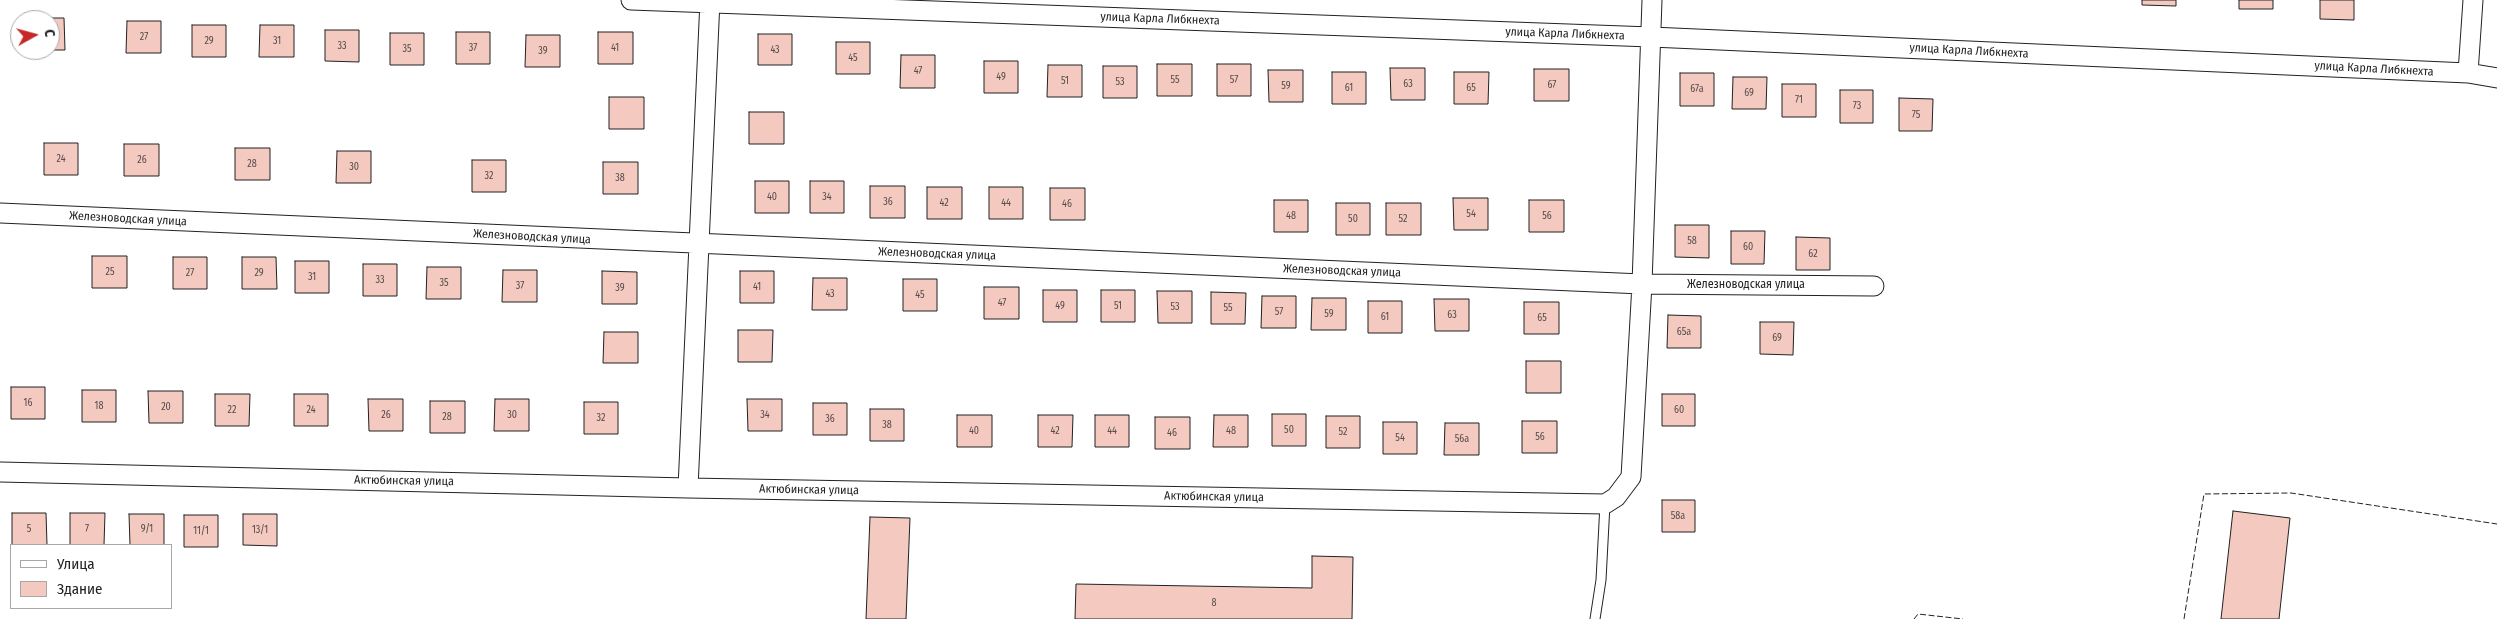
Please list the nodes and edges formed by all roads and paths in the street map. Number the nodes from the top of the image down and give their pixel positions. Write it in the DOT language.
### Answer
graph roads {
  1 [pos="631,0"];
  2 [pos="1652,0"];
  3 [pos="2473,0"];
  4 [pos="710,1"];
  5 [pos="1651,37"];
  6 [pos="2468,73"];
  7 [pos="2497,78"];
  8 [pos="0,213"];
  9 [pos="699,244"];
  10 [pos="1642,284"];
  11 [pos="1874,286"];
  12 [pos="0,472"];
  13 [pos="688,488"];
  14 [pos="1611,500"];
  15 [pos="1595,619"];
  1 -- 4 [label="street, улица Карла Либкнехта"];
  2 -- 5 [label="street"];
  3 -- 6 [label="street"];
  4 -- 5 [label="street, улица Карла Либкнехта"];
  4 -- 9 [label="street"];
  5 -- 6 [label="street, улица Карла Либкнехта"];
  5 -- 10 [label="street"];
  6 -- 7 [label="street, улица Карла Либкнехта"];
  8 -- 9 [label="street, Железноводская улица"];
  9 -- 10 [label="street, Железноводская улица"];
  9 -- 13 [label="street"];
  10 -- 11 [label="street, Железноводская улица"];
  10 -- 14 [label="street"];
  12 -- 13 [label="street, Актюбинская улица"];
  13 -- 14 [label="street, Актюбинская улица"];
  14 -- 15 [label="lane"];
}
